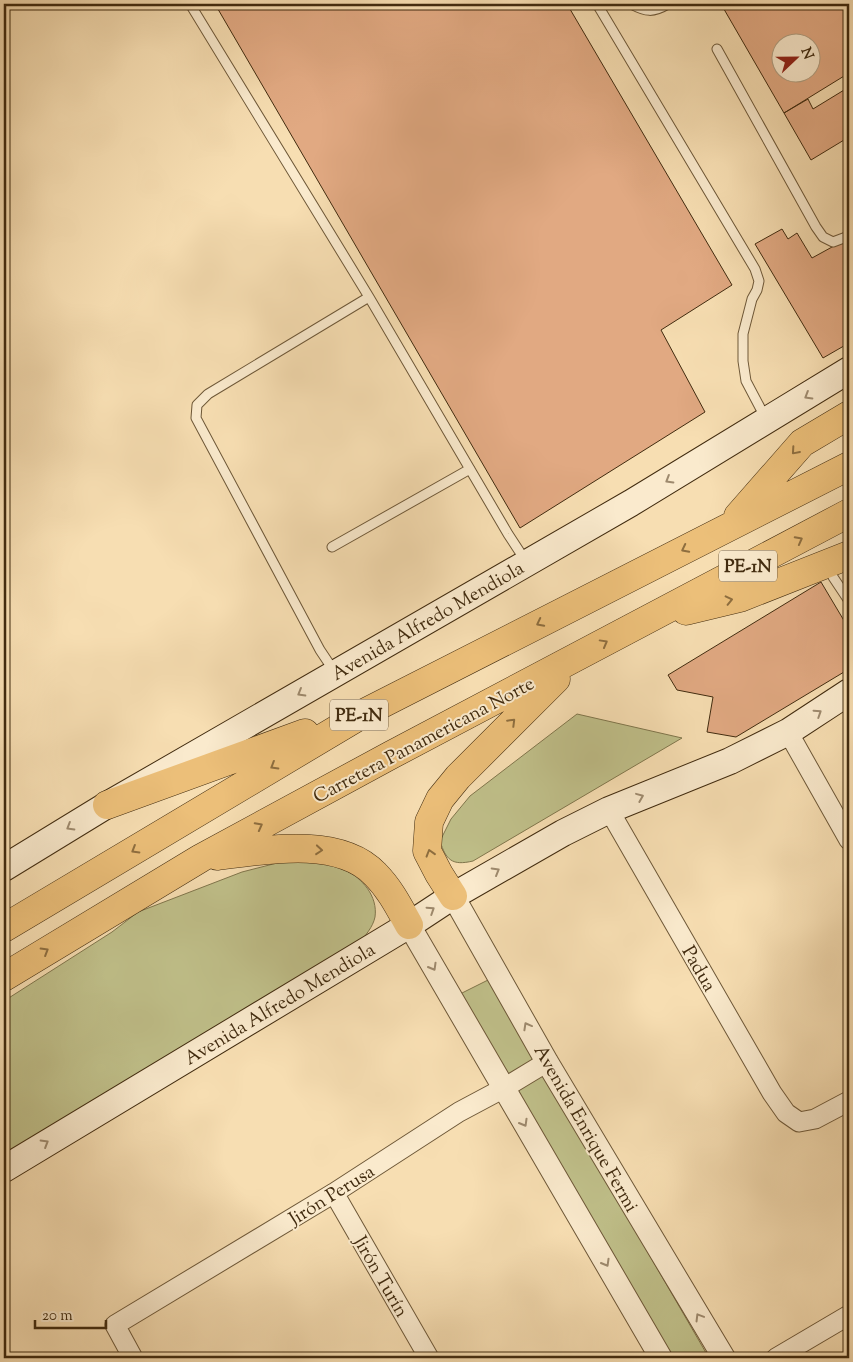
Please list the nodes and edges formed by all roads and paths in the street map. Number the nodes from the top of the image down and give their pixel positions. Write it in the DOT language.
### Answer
graph roads {
  1 [pos="190,4"];
  2 [pos="597,4"];
  3 [pos="631,4"];
  4 [pos="668,4"];
  5 [pos="717,49"];
  6 [pos="849,236"];
  7 [pos="369,297"];
  8 [pos="849,370"];
  9 [pos="849,415"];
  10 [pos="767,420"];
  11 [pos="849,466"];
  12 [pos="470,469"];
  13 [pos="849,513"];
  14 [pos="728,527"];
  15 [pos="332,547"];
  16 [pos="849,555"];
  17 [pos="527,563"];
  18 [pos="834,577"];
  19 [pos="849,602"];
  20 [pos="648,620"];
  21 [pos="578,657"];
  22 [pos="336,673"];
  23 [pos="849,692"];
  24 [pos="366,712"];
  25 [pos="788,732"];
  26 [pos="107,805"];
  27 [pos="609,810"];
  28 [pos="849,840"];
  29 [pos="201,858"];
  30 [pos="4,868"];
  31 [pos="453,896"];
  32 [pos="409,925"];
  33 [pos="4,928"];
  34 [pos="4,977"];
  35 [pos="547,1062"];
  36 [pos="504,1088"];
  37 [pos="849,1101"];
  38 [pos="4,1168"];
  39 [pos="334,1193"];
  40 [pos="849,1316"];
  41 [pos="133,1358"];
  42 [pos="429,1358"];
  43 [pos="661,1358"];
  44 [pos="724,1358"];
  45 [pos="776,1358"];
  1 -- 7 [label="lane"];
  2 -- 10 [label="lane"];
  3 -- 4 [label="lane"];
  5 -- 6 [label="lane"];
  7 -- 12 [label="lane"];
  7 -- 22 [label="lane"];
  8 -- 10 [label="main road, Avenida Alfredo Mendiola, one-way"];
  9 -- 14 [label="highway, one-way"];
  10 -- 17 [label="main road, Avenida Alfredo Mendiola, one-way"];
  11 -- 14 [label="highway, PE-1N"];
  12 -- 15 [label="lane"];
  12 -- 17 [label="lane"];
  20 -- 13 [label="highway, Carretera Panamericana Norte / PE-1N, one-way"];
  14 -- 24 [label="highway, PE-1N, one-way"];
  20 -- 16 [label="highway, one-way"];
  17 -- 22 [label="main road, Avenida Alfredo Mendiola"];
  18 -- 19 [label="lane"];
  21 -- 20 [label="highway, Carretera Panamericana Norte / PE-1N, one-way"];
  29 -- 21 [label="highway, Carretera Panamericana Norte / PE-1N, one-way"];
  31 -- 21 [label="highway, one-way"];
  22 -- 26 [label="main road, Avenida Alfredo Mendiola, one-way"];
  25 -- 23 [label="main road, Avenida Alfredo Mendiola, one-way"];
  24 -- 26 [label="highway"];
  24 -- 33 [label="highway, PE-1N, one-way"];
  27 -- 25 [label="main road, Avenida Alfredo Mendiola, one-way"];
  25 -- 28 [label="street"];
  26 -- 30 [label="main road, Avenida Alfredo Mendiola, one-way"];
  31 -- 27 [label="main road, Avenida Alfredo Mendiola, one-way"];
  27 -- 37 [label="street, Padua"];
  29 -- 32 [label="highway, one-way"];
  34 -- 29 [label="highway, Carretera Panamericana Norte / PE-1N, one-way"];
  32 -- 31 [label="main road, Avenida Alfredo Mendiola, one-way"];
  35 -- 31 [label="street, Avenida Enrique Fermi, one-way"];
  32 -- 36 [label="street, one-way"];
  38 -- 32 [label="main road, Avenida Alfredo Mendiola, one-way"];
  35 -- 36 [label="street, Jirón Perusa"];
  44 -- 35 [label="street, Avenida Enrique Fermi, one-way"];
  36 -- 39 [label="street, Jirón Perusa"];
  36 -- 43 [label="street, one-way"];
  39 -- 41 [label="street, Jirón Perusa"];
  39 -- 42 [label="street, Jirón Turín"];
  40 -- 45 [label="street"];
}
